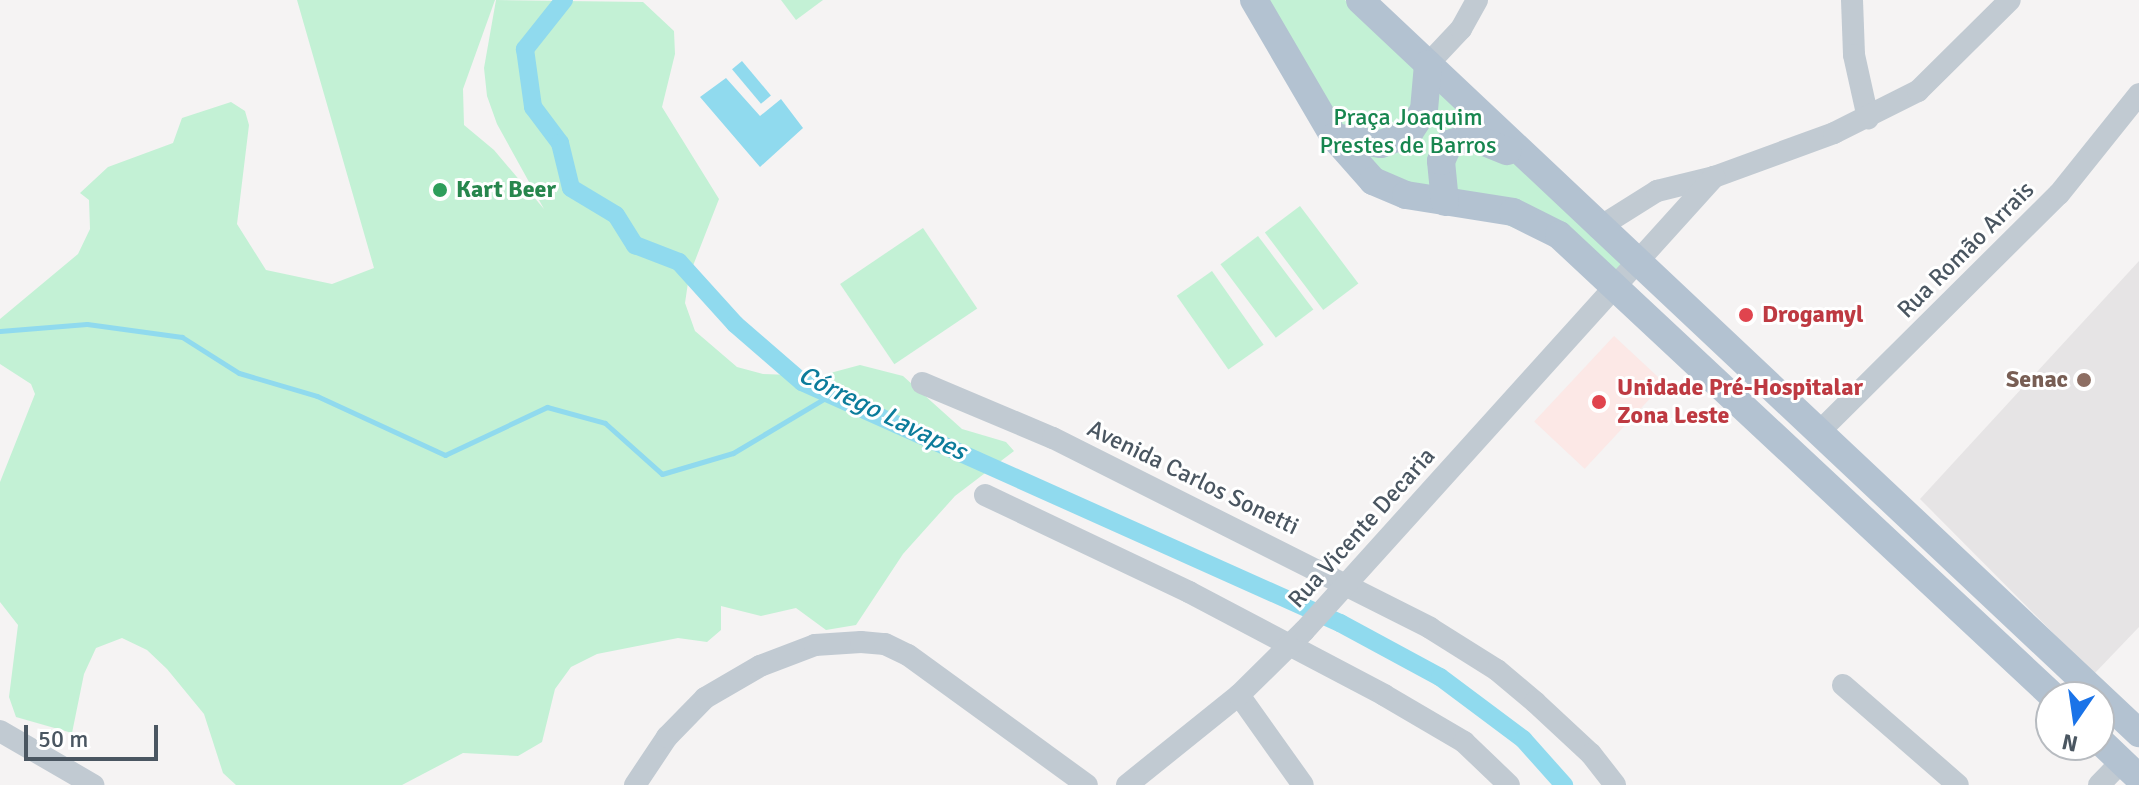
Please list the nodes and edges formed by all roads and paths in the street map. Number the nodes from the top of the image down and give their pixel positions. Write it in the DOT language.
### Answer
graph roads {
  1 [pos="1254,0"];
  2 [pos="1360,0"];
  3 [pos="1477,0"];
  4 [pos="1852,0"];
  5 [pos="2010,0"];
  6 [pos="1428,64"];
  7 [pos="2139,94"];
  8 [pos="1868,118"];
  9 [pos="1334,137"];
  10 [pos="1524,159"];
  11 [pos="1714,177"];
  12 [pos="1445,202"];
  13 [pos="1598,228"];
  14 [pos="1635,260"];
  15 [pos="1614,284"];
  16 [pos="922,383"];
  17 [pos="1818,433"];
  18 [pos="985,495"];
  19 [pos="1380,549"];
  20 [pos="1343,589"];
  21 [pos="1189,592"];
  22 [pos="1396,609"];
  23 [pos="1297,638"];
  24 [pos="1258,677"];
  25 [pos="2037,681"];
  26 [pos="1843,685"];
  27 [pos="1239,695"];
  28 [pos="0,731"];
  29 [pos="2139,733"];
  30 [pos="2115,755"];
  31 [pos="2130,769"];
  32 [pos="1067,776"];
  33 [pos="93,785"];
  34 [pos="635,785"];
  35 [pos="1087,785"];
  36 [pos="1127,785"];
  37 [pos="1303,785"];
  38 [pos="1509,785"];
  39 [pos="1615,785"];
  40 [pos="1958,785"];
  41 [pos="2099,785"];
  1 -- 9 [label="main road"];
  2 -- 6 [label="main road"];
  3 -- 6 [label="street"];
  4 -- 8 [label="street"];
  5 -- 8 [label="street"];
  6 -- 9 [label="main road"];
  6 -- 10 [label="main road"];
  7 -- 17 [label="street, Rua Romão Arrais"];
  8 -- 11 [label="street"];
  9 -- 12 [label="main road"];
  10 -- 12 [label="main road"];
  10 -- 13 [label="main road"];
  11 -- 13 [label="street"];
  11 -- 14 [label="street, Rua Vicente Decaria"];
  12 -- 15 [label="main road"];
  13 -- 14 [label="main road"];
  14 -- 15 [label="street, Rua Vicente Decaria"];
  14 -- 17 [label="main road"];
  15 -- 19 [label="street, Rua Vicente Decaria"];
  15 -- 25 [label="main road"];
  16 -- 20 [label="street, Avenida Carlos Sonetti"];
  17 -- 29 [label="main road"];
  18 -- 21 [label="street"];
  19 -- 20 [label="street, Rua Vicente Decaria"];
  19 -- 22 [label="street"];
  20 -- 22 [label="street, Avenida Carlos Sonetti"];
  20 -- 23 [label="street, Rua Vicente Decaria"];
  21 -- 23 [label="street"];
  21 -- 24 [label="street"];
  22 -- 39 [label="street, Avenida Carlos Sonetti"];
  23 -- 24 [label="street, Rua Vicente Decaria"];
  23 -- 38 [label="street"];
  24 -- 27 [label="street, Rua Vicente Decaria"];
  26 -- 40 [label="street"];
  27 -- 36 [label="street, Rua Vicente Decaria"];
  27 -- 37 [label="street"];
  28 -- 33 [label="street"];
  30 -- 31 [label="main road"];
  31 -- 41 [label="street"];
  32 -- 34 [label="street"];
  32 -- 35 [label="street"];
}
